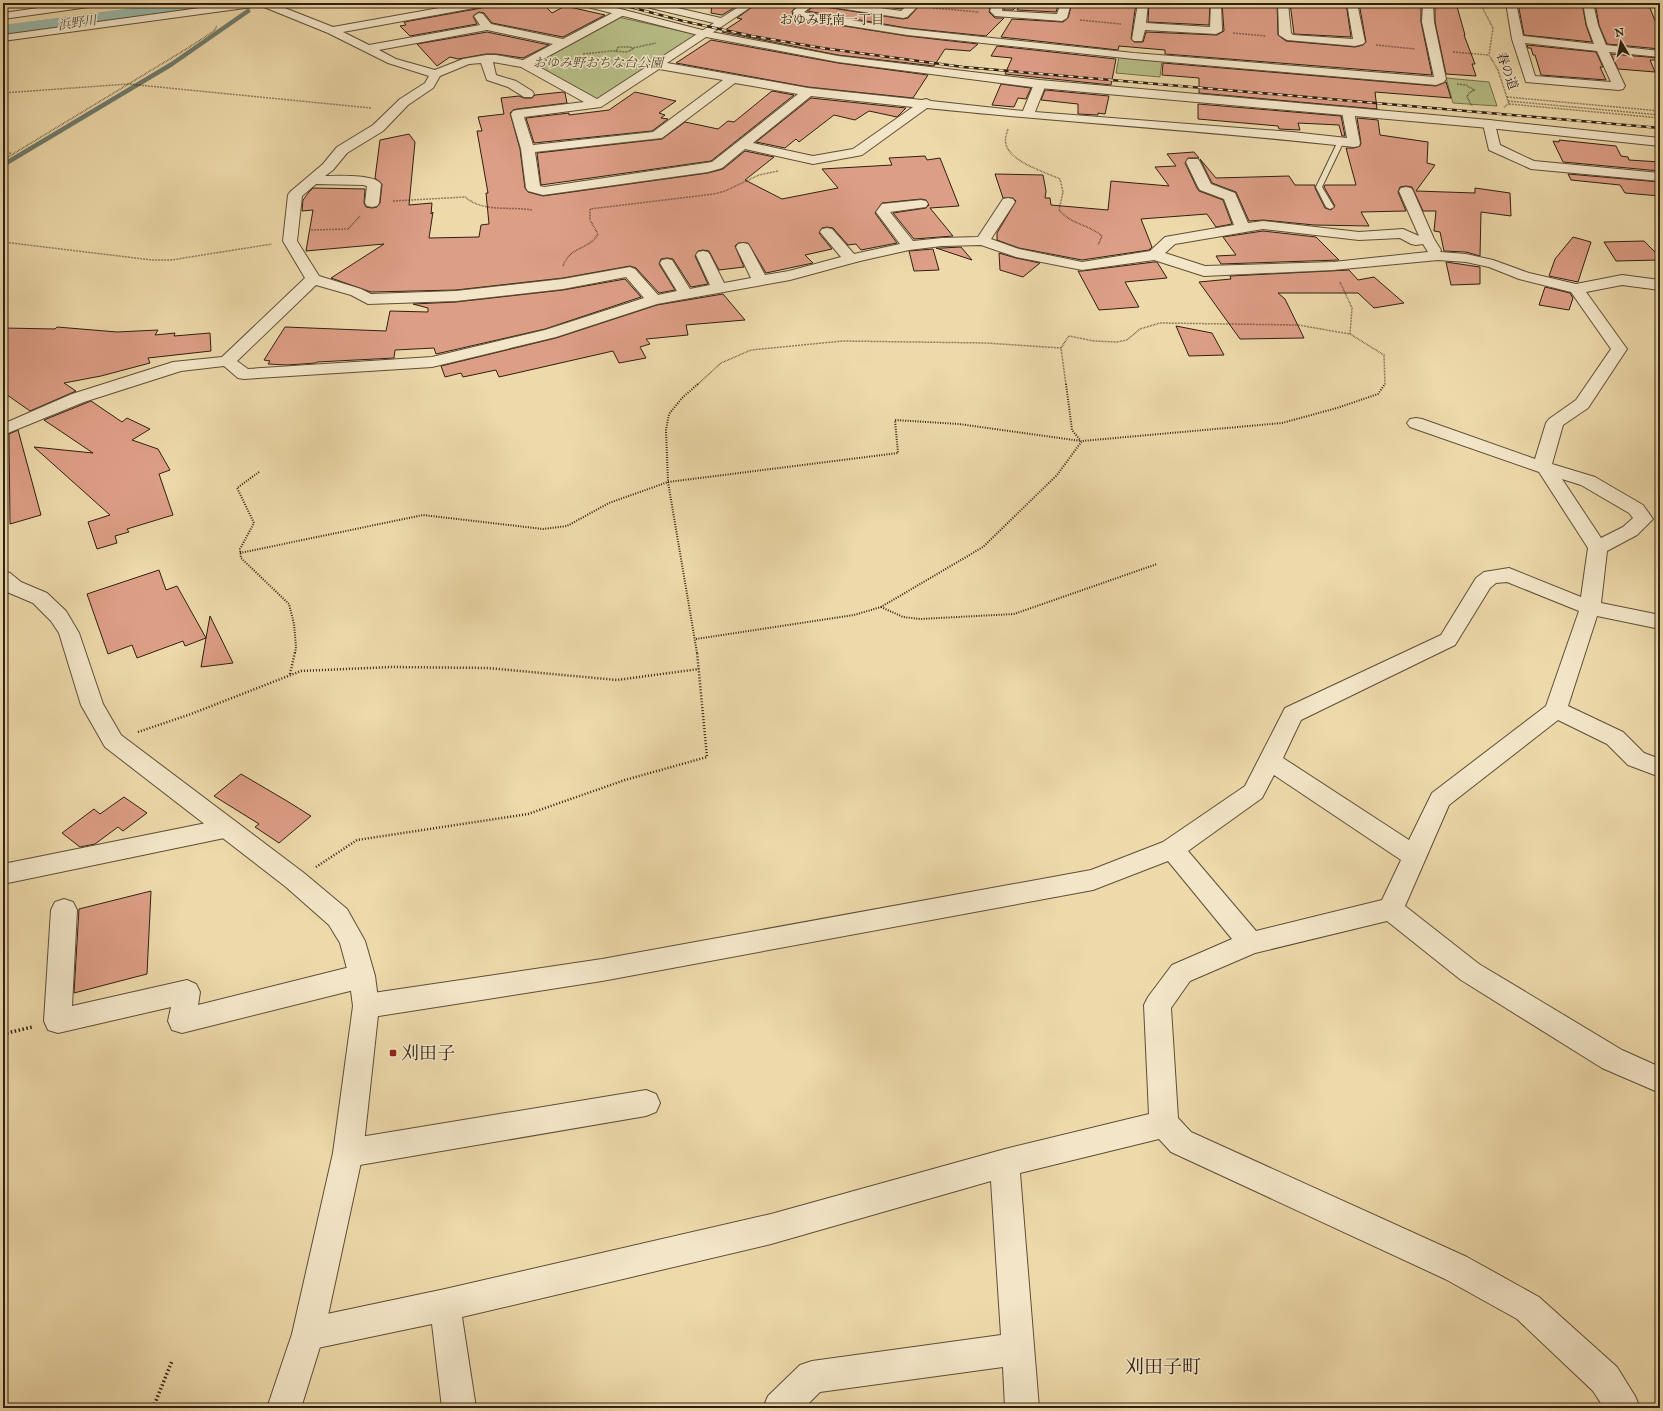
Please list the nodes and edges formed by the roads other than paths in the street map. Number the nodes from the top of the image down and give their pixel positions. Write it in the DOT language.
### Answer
graph roads {
  1 [pos="8,3"];
  2 [pos="96,3"];
  3 [pos="261,3"];
  4 [pos="485,3"];
  5 [pos="584,3"];
  6 [pos="642,3"];
  7 [pos="752,3"];
  8 [pos="811,3"];
  9 [pos="825,3"];
  10 [pos="916,3"];
  11 [pos="998,3"];
  12 [pos="1066,3"];
  13 [pos="1143,3"];
  14 [pos="1216,3"];
  15 [pos="1283,3"];
  16 [pos="1352,3"];
  17 [pos="1511,3"];
  18 [pos="1588,3"];
  19 [pos="1424,4"];
  20 [pos="471,5"];
  21 [pos="106,9"];
  22 [pos="620,13"];
  23 [pos="4,18"];
  24 [pos="723,22"];
  25 [pos="1140,26"];
  26 [pos="487,27"];
  27 [pos="332,31"];
  28 [pos="706,34"];
  29 [pos="3,38"];
  30 [pos="1518,39"];
  31 [pos="564,43"];
  32 [pos="366,49"];
  33 [pos="1602,49"];
  34 [pos="1660,54"];
  35 [pos="1134,56"];
  36 [pos="486,58"];
  37 [pos="525,64"];
  38 [pos="657,65"];
  39 [pos="436,74"];
  40 [pos="732,79"];
  41 [pos="1040,84"];
  42 [pos="808,92"];
  43 [pos="528,94"];
  44 [pos="926,103"];
  45 [pos="597,104"];
  46 [pos="1348,112"];
  47 [pos="1028,115"];
  48 [pos="1488,124"];
  49 [pos="1341,141"];
  50 [pos="1660,142"];
  51 [pos="742,144"];
  52 [pos="528,149"];
  53 [pos="1193,162"];
  54 [pos="1660,177"];
  55 [pos="313,180"];
  56 [pos="1406,191"];
  57 [pos="1008,202"];
  58 [pos="372,203"];
  59 [pos="921,204"];
  60 [pos="1330,207"];
  61 [pos="1243,229"];
  62 [pos="828,232"];
  63 [pos="1427,239"];
  64 [pos="982,241"];
  65 [pos="909,246"];
  66 [pos="743,247"];
  67 [pos="703,255"];
  68 [pos="1155,255"];
  69 [pos="1438,256"];
  70 [pos="851,258"];
  71 [pos="667,263"];
  72 [pos="313,279"];
  73 [pos="760,281"];
  74 [pos="1660,285"];
  75 [pos="719,288"];
  76 [pos="1576,290"];
  77 [pos="686,294"];
  78 [pos="654,300"];
  79 [pos="227,361"];
  80 [pos="1416,423"];
  81 [pos="3,430"];
  82 [pos="1547,469"];
  83 [pos="1598,548"];
  84 [pos="3,578"];
  85 [pos="1590,608"];
  86 [pos="1660,622"];
  87 [pos="1556,710"];
  88 [pos="1270,761"];
  89 [pos="1660,768"];
  90 [pos="226,828"];
  91 [pos="1172,849"];
  92 [pos="1414,856"];
  93 [pos="3,874"];
  94 [pos="1391,909"];
  95 [pos="64,910"];
  96 [pos="1251,943"];
  97 [pos="362,976"];
  98 [pos="366,1006"];
  99 [pos="1660,1080"];
  100 [pos="646,1103"];
  101 [pos="1164,1124"];
  102 [pos="348,1153"];
  103 [pos="1006,1163"];
  104 [pos="445,1305"];
  105 [pos="308,1334"];
  106 [pos="1017,1349"];
  107 [pos="284,1408"];
  108 [pos="459,1408"];
  109 [pos="780,1408"];
  110 [pos="1022,1408"];
  111 [pos="1623,1408"];
  1 -- 23 [label="street"];
  2 -- 23 [label="street"];
  3 -- 27 [label="street"];
  3 -- 29 [label="street"];
  4 -- 20 [label="street"];
  5 -- 22 [label="street"];
  6 -- 24 [label="street"];
  7 -- 24 [label="street"];
  8 -- 35 [label="street"];
  9 -- 10 [label="street"];
  11 -- 12 [label="street"];
  13 -- 25 [label="street"];
  14 -- 25 [label="street"];
  15 -- 16 [label="street"];
  17 -- 30 [label="street"];
  18 -- 33 [label="street"];
  19 -- 35 [label="street"];
  20 -- 26 [label="street"];
  20 -- 27 [label="street"];
  21 -- 23 [label="street"];
  22 -- 28 [label="street"];
  22 -- 31 [label="street"];
  24 -- 28 [label="street"];
  25 -- 35 [label="street"];
  26 -- 31 [label="street"];
  26 -- 32 [label="street"];
  27 -- 32 [label="street"];
  28 -- 38 [label="street"];
  28 -- 41 [label="street"];
  30 -- 33 [label="street"];
  30 -- 33 [label="street"];
  31 -- 37 [label="street"];
  32 -- 39 [label="street"];
  33 -- 34 [label="street"];
  36 -- 37 [label="street"];
  36 -- 39 [label="street"];
  36 -- 43 [label="street"];
  37 -- 45 [label="street"];
  38 -- 40 [label="street"];
  38 -- 45 [label="street"];
  39 -- 55 [label="street"];
  40 -- 42 [label="street"];
  40 -- 52 [label="street"];
  41 -- 46 [label="street"];
  41 -- 47 [label="street"];
  42 -- 44 [label="street"];
  42 -- 51 [label="street"];
  44 -- 47 [label="street"];
  44 -- 51 [label="street"];
  45 -- 52 [label="street"];
  46 -- 48 [label="street"];
  46 -- 49 [label="street"];
  47 -- 49 [label="street"];
  48 -- 50 [label="street"];
  48 -- 54 [label="street"];
  49 -- 60 [label="lane"];
  51 -- 52 [label="street"];
  53 -- 61 [label="street"];
  55 -- 58 [label="street"];
  55 -- 72 [label="street"];
  56 -- 63 [label="street"];
  57 -- 64 [label="street"];
  59 -- 65 [label="street"];
  61 -- 63 [label="street"];
  61 -- 68 [label="street"];
  62 -- 70 [label="street"];
  63 -- 69 [label="street"];
  64 -- 65 [label="street"];
  64 -- 68 [label="street"];
  65 -- 70 [label="street"];
  66 -- 73 [label="street"];
  67 -- 75 [label="street"];
  68 -- 69 [label="street"];
  69 -- 76 [label="street"];
  70 -- 73 [label="street"];
  71 -- 77 [label="street"];
  72 -- 78 [label="street"];
  72 -- 79 [label="street"];
  73 -- 75 [label="street"];
  74 -- 76 [label="street"];
  75 -- 77 [label="street"];
  76 -- 82 [label="street"];
  77 -- 78 [label="street"];
  78 -- 79 [label="street"];
  79 -- 81 [label="street"];
  80 -- 82 [label="street"];
  82 -- 83 [label="street"];
  82 -- 83 [label="street"];
  83 -- 85 [label="street"];
  84 -- 90 [label="street"];
  85 -- 86 [label="street"];
  85 -- 87 [label="street"];
  85 -- 88 [label="street"];
  87 -- 89 [label="street"];
  87 -- 92 [label="street"];
  88 -- 91 [label="street"];
  88 -- 92 [label="street"];
  90 -- 93 [label="street"];
  90 -- 97 [label="street"];
  91 -- 96 [label="street"];
  91 -- 98 [label="street"];
  92 -- 94 [label="street"];
  94 -- 96 [label="street"];
  94 -- 99 [label="street"];
  95 -- 97 [label="street"];
  96 -- 101 [label="street"];
  97 -- 98 [label="street"];
  98 -- 102 [label="street"];
  100 -- 102 [label="street"];
  101 -- 103 [label="street"];
  101 -- 111 [label="street"];
  102 -- 105 [label="street"];
  103 -- 104 [label="street"];
  103 -- 106 [label="street"];
  104 -- 105 [label="street"];
  104 -- 108 [label="street"];
  105 -- 107 [label="street"];
  106 -- 109 [label="street"];
  106 -- 110 [label="street"];
}
